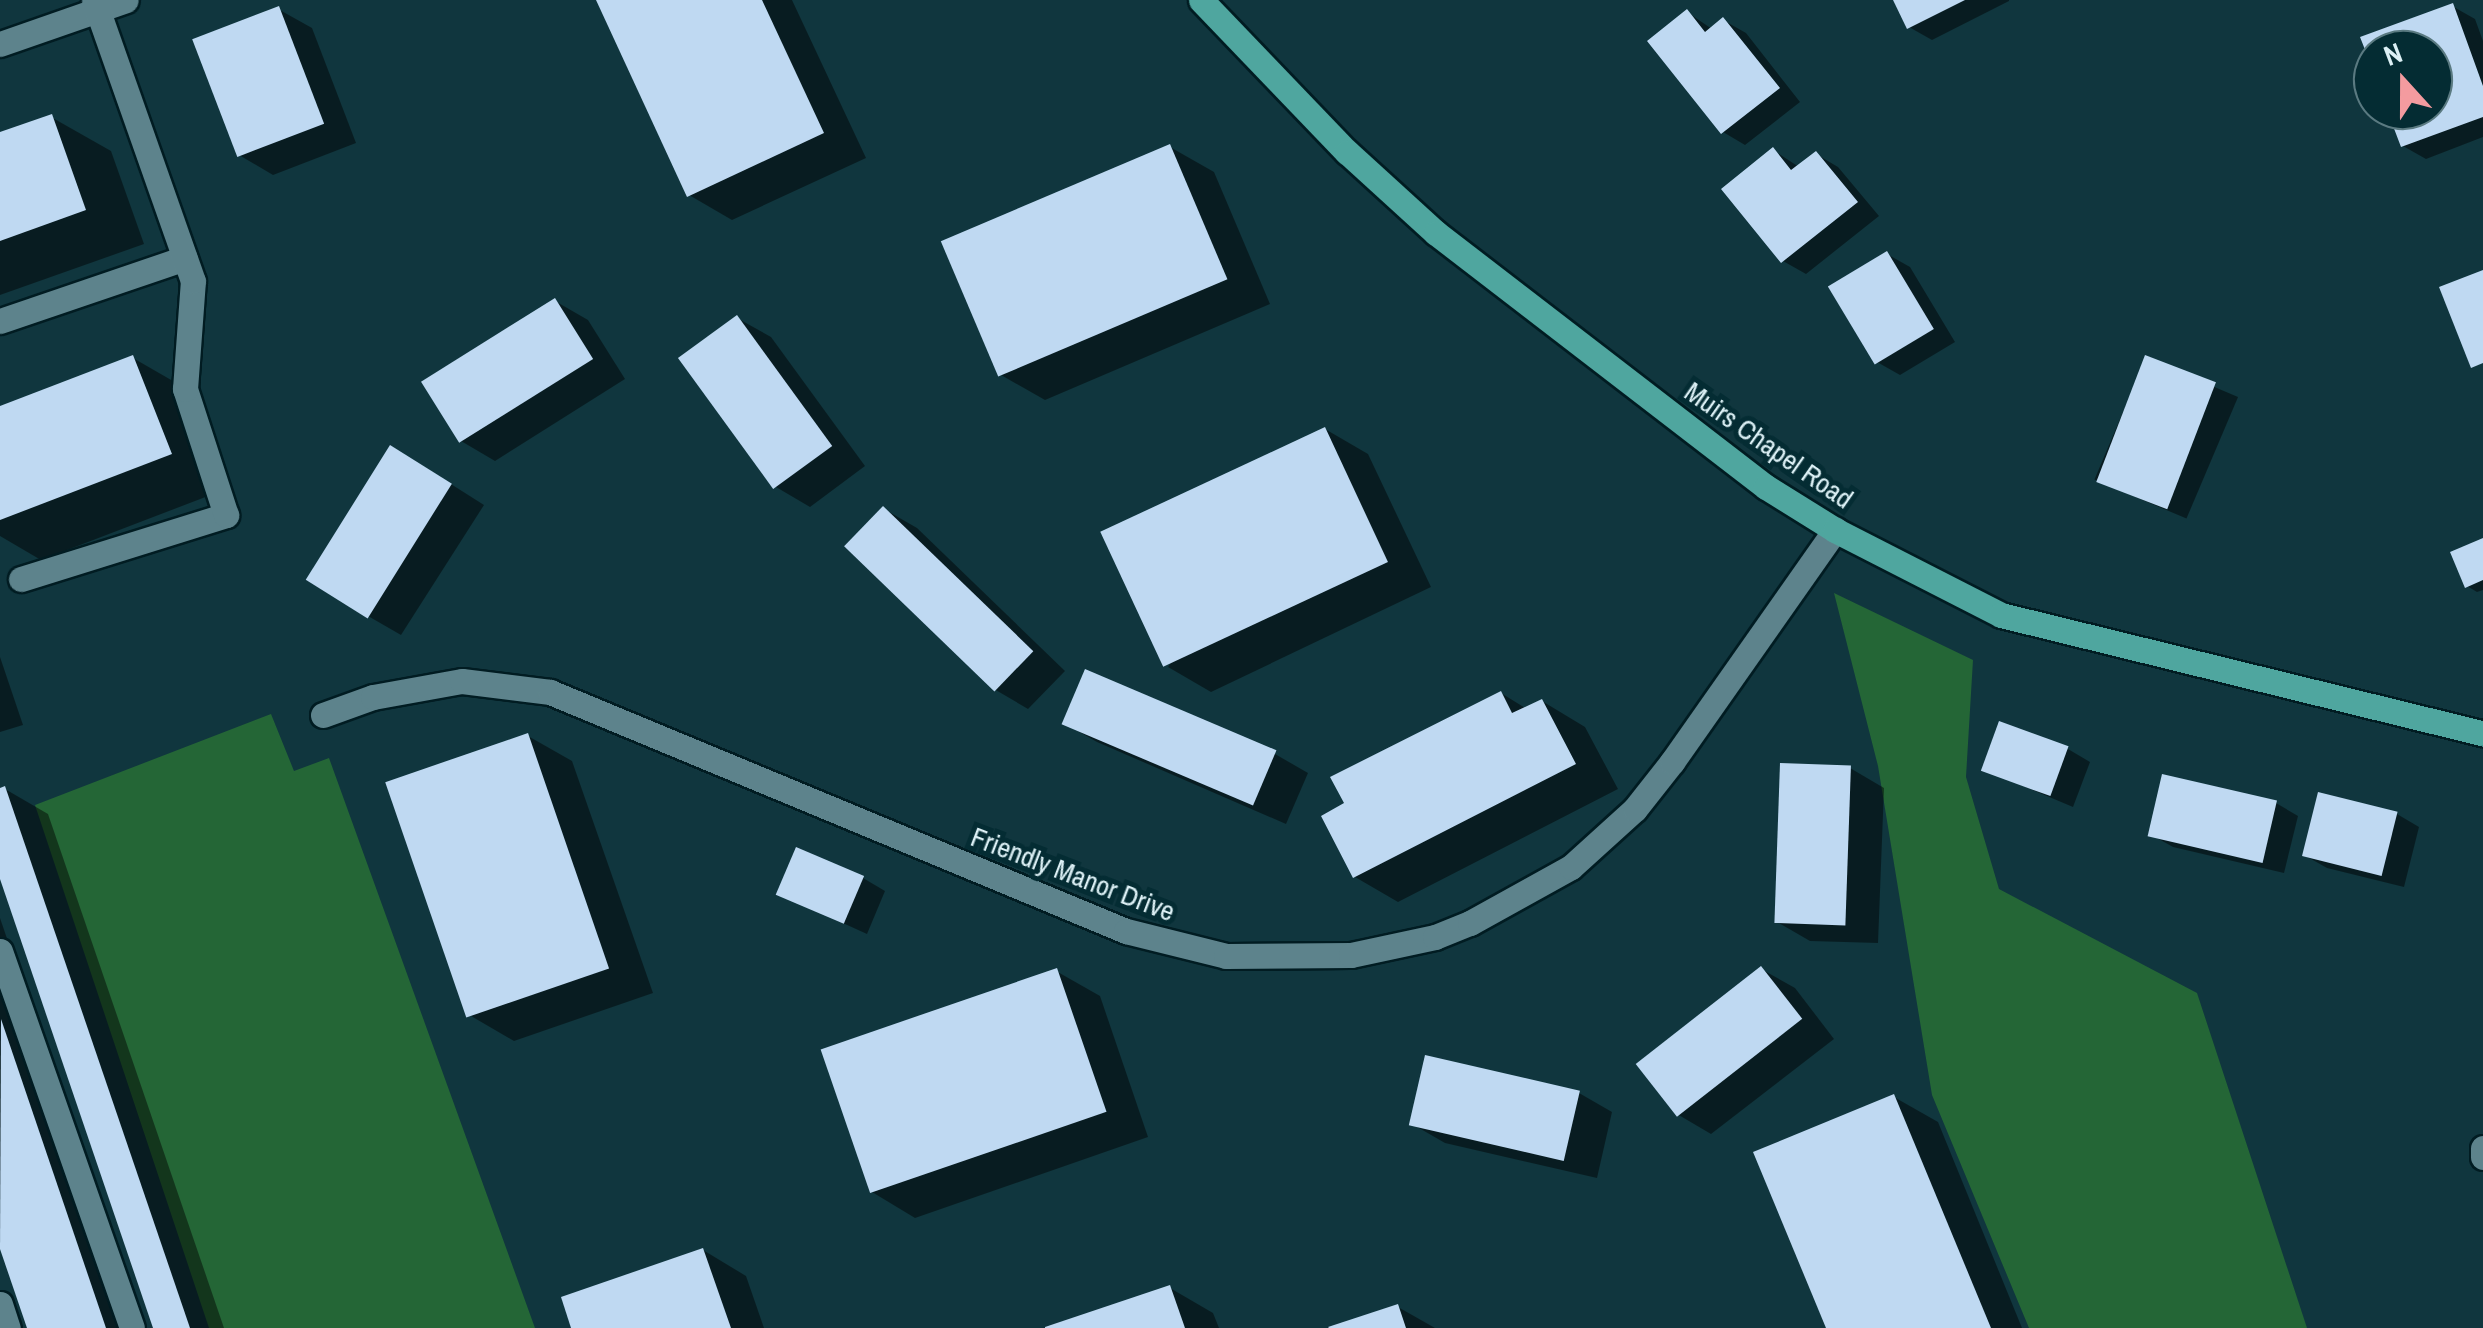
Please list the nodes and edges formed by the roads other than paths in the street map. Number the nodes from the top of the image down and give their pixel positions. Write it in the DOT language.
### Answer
graph roads {
  1 [pos="126,0"];
  2 [pos="1202,0"];
  3 [pos="96,6"];
  4 [pos="0,44"];
  5 [pos="185,258"];
  6 [pos="0,321"];
  7 [pos="1835,530"];
  8 [pos="21,579"];
  9 [pos="323,715"];
  10 [pos="2483,734"];
  11 [pos="0,951"];
  12 [pos="2483,1148"];
  13 [pos="2483,1157"];
  14 [pos="0,1304"];
  15 [pos="8,1328"];
  16 [pos="132,1328"];
  1 -- 3 [label="street"];
  2 -- 7 [label="main road, Muirs Chapel Road"];
  3 -- 4 [label="street"];
  3 -- 5 [label="street"];
  5 -- 6 [label="street"];
  5 -- 8 [label="street"];
  7 -- 9 [label="street, Friendly Manor Drive"];
  7 -- 10 [label="main road, Muirs Chapel Road"];
  11 -- 16 [label="street"];
  12 -- 13 [label="street"];
  14 -- 15 [label="street"];
}
